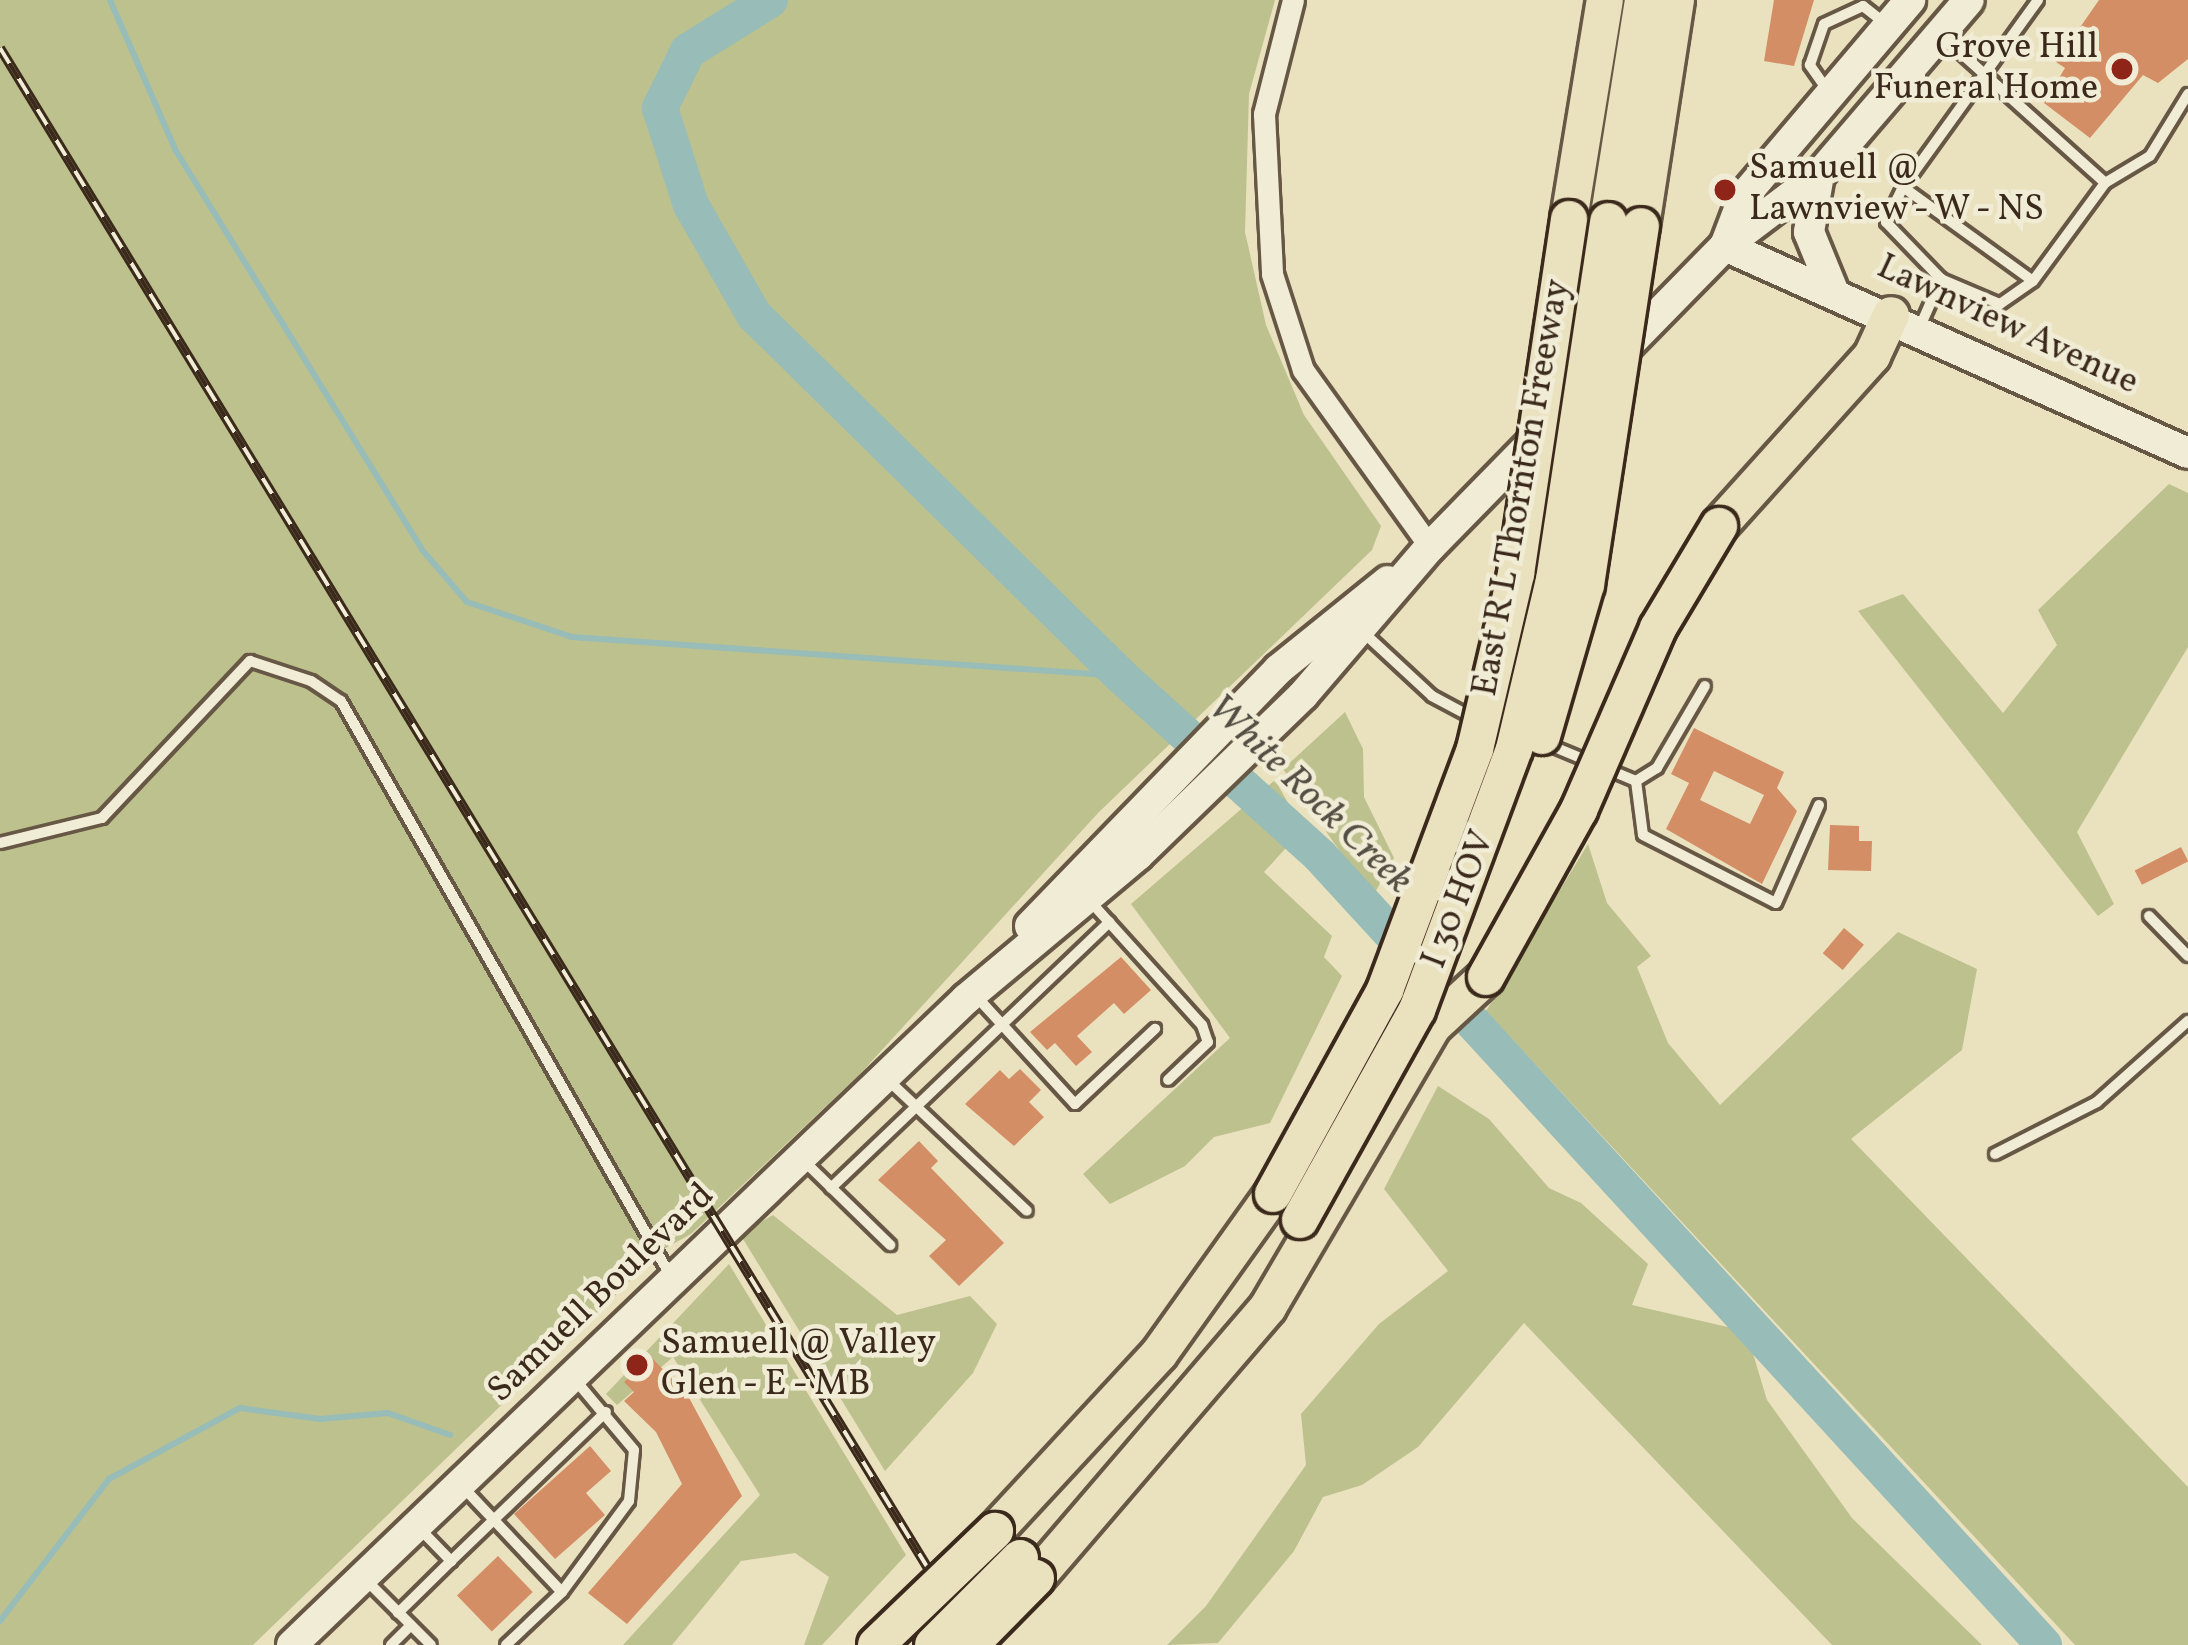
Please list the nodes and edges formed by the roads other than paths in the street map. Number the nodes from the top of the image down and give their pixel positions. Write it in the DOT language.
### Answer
graph roads {
  1 [pos="1293,0"];
  2 [pos="1605,0"];
  3 [pos="1643,0"];
  4 [pos="1676,0"];
  5 [pos="1910,0"];
  6 [pos="1969,0"];
  7 [pos="2038,0"];
  8 [pos="1855,4"];
  9 [pos="1888,26"];
  10 [pos="1940,34"];
  11 [pos="1984,72"];
  12 [pos="1830,94"];
  13 [pos="2188,94"];
  14 [pos="1819,175"];
  15 [pos="2105,183"];
  16 [pos="1903,187"];
  17 [pos="1625,224"];
  18 [pos="1725,246"];
  19 [pos="1941,279"];
  20 [pos="2032,281"];
  21 [pos="1832,288"];
  22 [pos="1905,322"];
  23 [pos="2188,453"];
  24 [pos="1430,547"];
  25 [pos="1364,632"];
  26 [pos="1705,686"];
  27 [pos="1636,782"];
  28 [pos="1819,805"];
  29 [pos="0,843"];
  30 [pos="1087,898"];
  31 [pos="2149,916"];
  32 [pos="1109,922"];
  33 [pos="2188,956"];
  34 [pos="969,996"];
  35 [pos="2188,1021"];
  36 [pos="999,1022"];
  37 [pos="1433,1026"];
  38 [pos="1155,1029"];
  39 [pos="885,1077"];
  40 [pos="1168,1080"];
  41 [pos="915,1105"];
  42 [pos="1995,1154"];
  43 [pos="801,1158"];
  44 [pos="832,1188"];
  45 [pos="1027,1211"];
  46 [pos="1310,1225"];
  47 [pos="890,1245"];
  48 [pos="674,1279"];
  49 [pos="572,1377"];
  50 [pos="606,1412"];
  51 [pos="460,1484"];
  52 [pos="495,1521"];
  53 [pos="417,1526"];
  54 [pos="451,1561"];
  55 [pos="1028,1568"];
  56 [pos="362,1577"];
  57 [pos="562,1592"];
  58 [pos="398,1613"];
  59 [pos="411,1625"];
  60 [pos="305,1641"];
  61 [pos="391,1645"];
  62 [pos="431,1645"];
  63 [pos="506,1645"];
  64 [pos="876,1645"];
  65 [pos="933,1645"];
  66 [pos="970,1645"];
  1 -- 24 [label="street"];
  2 -- 64 [label="highway, East R L Thornton Freeway, bridge"];
  3 -- 17 [label="highway, I 30 HOV"];
  4 -- 17 [label="highway, East R L Thornton Freeway"];
  5 -- 9 [label="main road, Samuell Boulevard"];
  6 -- 10 [label="main road, Samuell Boulevard"];
  7 -- 11 [label="lane"];
  8 -- 9 [label="lane"];
  8 -- 12 [label="lane"];
  9 -- 12 [label="main road, Samuell Boulevard"];
  10 -- 11 [label="lane"];
  10 -- 14 [label="main road, Samuell Boulevard"];
  11 -- 15 [label="lane"];
  11 -- 16 [label="lane"];
  12 -- 18 [label="main road, Samuell Boulevard"];
  13 -- 15 [label="lane"];
  14 -- 18 [label="main road, Samuell Boulevard"];
  14 -- 21 [label="main road"];
  15 -- 20 [label="lane"];
  16 -- 19 [label="lane"];
  16 -- 20 [label="lane"];
  17 -- 37 [label="highway, East R L Thornton Freeway, bridge"];
  17 -- 46 [label="highway, I 30 HOV, bridge"];
  18 -- 21 [label="main road, Lawnview Avenue"];
  18 -- 24 [label="main road, Samuell Boulevard"];
  19 -- 20 [label="lane"];
  19 -- 22 [label="lane"];
  21 -- 22 [label="main road, Lawnview Avenue"];
  22 -- 23 [label="main road, Lawnview Avenue"];
  22 -- 37 [label="highway, bridge"];
  24 -- 25 [label="main road, Samuell Boulevard"];
  24 -- 34 [label="main road, Samuell Boulevard"];
  25 -- 27 [label="lane"];
  25 -- 30 [label="main road, Samuell Boulevard"];
  26 -- 27 [label="lane"];
  27 -- 28 [label="lane"];
  29 -- 48 [label="lane"];
  30 -- 32 [label="lane"];
  30 -- 34 [label="main road, Samuell Boulevard"];
  31 -- 33 [label="lane"];
  32 -- 36 [label="lane"];
  32 -- 40 [label="lane"];
  34 -- 36 [label="lane"];
  34 -- 39 [label="main road, Samuell Boulevard"];
  35 -- 42 [label="lane"];
  36 -- 38 [label="lane"];
  36 -- 41 [label="lane"];
  37 -- 46 [label="highway, East R L Thornton Freeway"];
  39 -- 41 [label="lane"];
  39 -- 43 [label="main road, Samuell Boulevard"];
  41 -- 44 [label="lane"];
  41 -- 45 [label="lane"];
  43 -- 44 [label="lane"];
  43 -- 48 [label="main road, Samuell Boulevard"];
  44 -- 47 [label="lane"];
  46 -- 55 [label="highway, East R L Thornton Freeway"];
  48 -- 49 [label="main road, Samuell Boulevard"];
  49 -- 50 [label="lane"];
  49 -- 51 [label="main road, Samuell Boulevard"];
  50 -- 52 [label="lane"];
  50 -- 57 [label="lane"];
  51 -- 52 [label="lane"];
  51 -- 53 [label="main road, Samuell Boulevard"];
  52 -- 54 [label="lane"];
  52 -- 57 [label="lane"];
  53 -- 54 [label="lane"];
  53 -- 56 [label="main road, Samuell Boulevard"];
  54 -- 58 [label="lane"];
  55 -- 65 [label="highway, bridge"];
  55 -- 66 [label="highway, East R L Thornton Freeway, bridge"];
  56 -- 58 [label="lane"];
  56 -- 60 [label="main road, Samuell Boulevard"];
  57 -- 63 [label="lane"];
  58 -- 59 [label="lane"];
  59 -- 61 [label="lane"];
  59 -- 62 [label="lane"];
}
